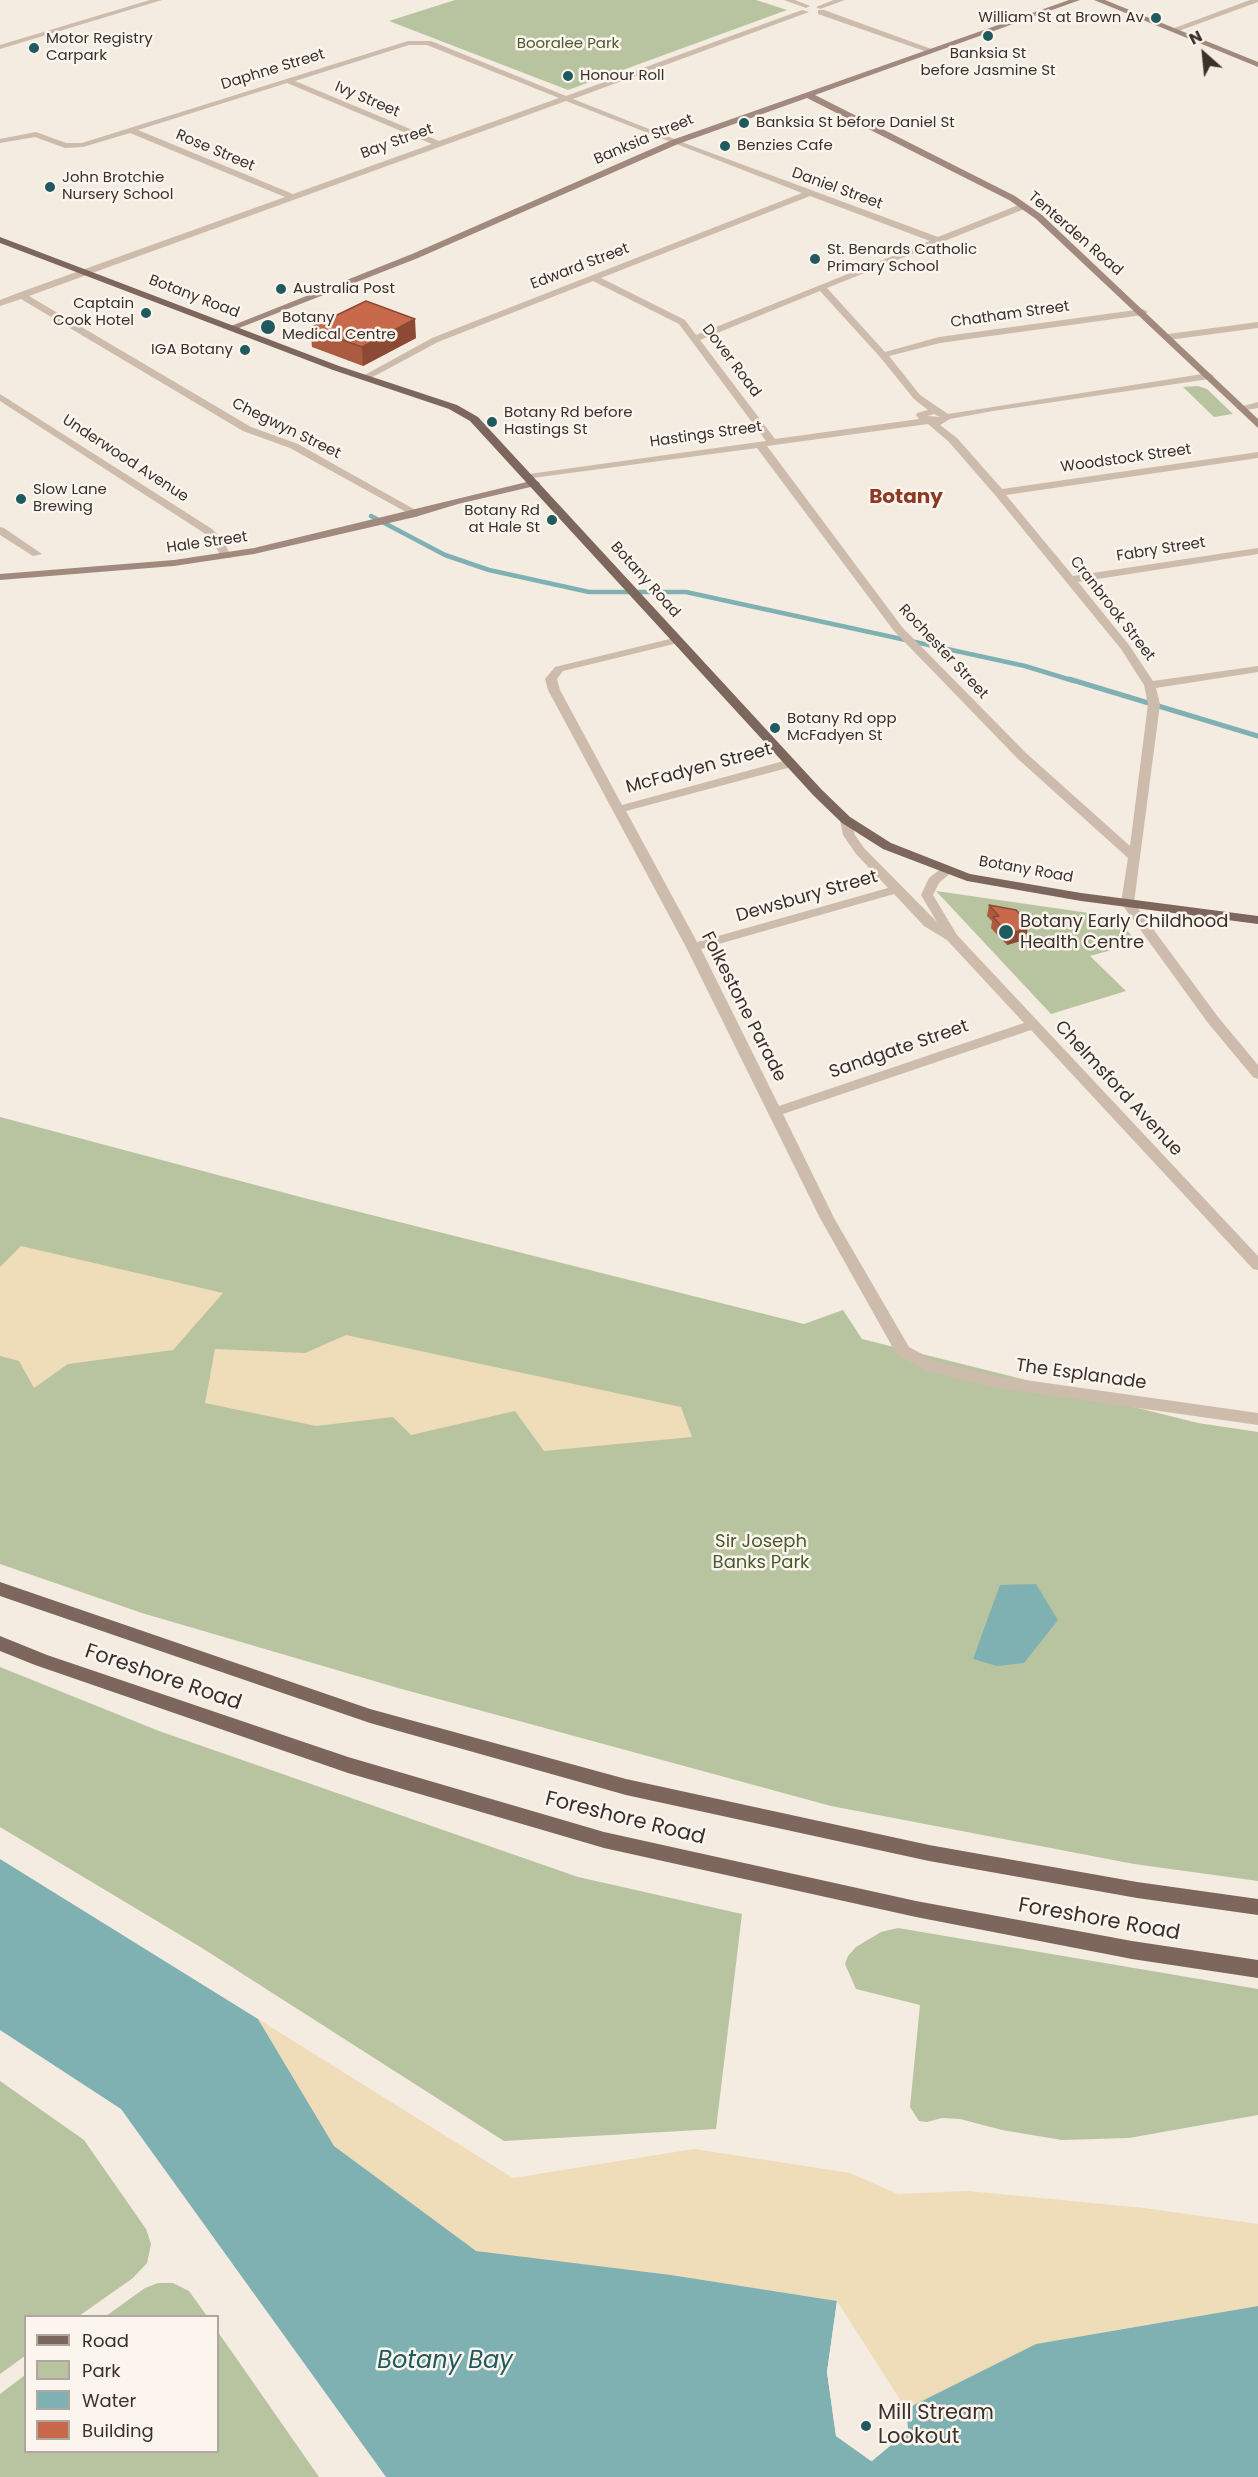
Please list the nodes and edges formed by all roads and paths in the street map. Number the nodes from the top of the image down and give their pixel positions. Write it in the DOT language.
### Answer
graph roads {
  1 [pos="158,0"];
  2 [pos="789,0"];
  3 [pos="841,0"];
  4 [pos="1076,0"];
  5 [pos="1098,0"];
  6 [pos="1257,0"];
  7 [pos="806,9"];
  8 [pos="820,9"];
  9 [pos="1173,30"];
  10 [pos="428,43"];
  11 [pos="0,46"];
  12 [pos="933,51"];
  13 [pos="1258,65"];
  14 [pos="288,81"];
  15 [pos="807,95"];
  16 [pos="563,98"];
  17 [pos="128,129"];
  18 [pos="0,141"];
  19 [pos="675,142"];
  20 [pos="436,143"];
  21 [pos="0,146"];
  22 [pos="810,193"];
  23 [pos="292,197"];
  24 [pos="1024,206"];
  25 [pos="0,240"];
  26 [pos="937,240"];
  27 [pos="84,273"];
  28 [pos="594,278"];
  29 [pos="820,287"];
  30 [pos="21,296"];
  31 [pos="0,303"];
  32 [pos="1143,312"];
  33 [pos="1258,325"];
  34 [pos="231,328"];
  35 [pos="1168,337"];
  36 [pos="696,338"];
  37 [pos="883,354"];
  38 [pos="1209,376"];
  39 [pos="366,377"];
  40 [pos="0,397"];
  41 [pos="1258,405"];
  42 [pos="1241,408"];
  43 [pos="934,417"];
  44 [pos="1258,425"];
  45 [pos="765,442"];
  46 [pos="1258,455"];
  47 [pos="535,483"];
  48 [pos="999,493"];
  49 [pos="415,514"];
  50 [pos="0,530"];
  51 [pos="1258,550"];
  52 [pos="224,552"];
  53 [pos="37,554"];
  54 [pos="0,577"];
  55 [pos="1070,580"];
  56 [pos="678,640"];
  57 [pos="1258,669"];
  58 [pos="1240,672"];
  59 [pos="1258,677"];
  60 [pos="1150,685"];
  61 [pos="791,763"];
  62 [pos="617,810"];
  63 [pos="846,820"];
  64 [pos="1134,856"];
  65 [pos="947,871"];
  66 [pos="896,890"];
  67 [pos="1126,903"];
  68 [pos="1258,920"];
  69 [pos="952,937"];
  70 [pos="693,948"];
  71 [pos="1034,1024"];
  72 [pos="1258,1074"];
  73 [pos="775,1112"];
  74 [pos="1258,1265"];
  75 [pos="903,1351"];
  76 [pos="1258,1419"];
  77 [pos="0,1589"];
  78 [pos="0,1643"];
  79 [pos="1258,1906"];
  80 [pos="1258,1969"];
  1 -- 11 [label="street"];
  2 -- 7 [label="street"];
  3 -- 8 [label="street"];
  4 -- 12 [label="street, Banksia Street"];
  5 -- 9 [label="street"];
  6 -- 9 [label="street"];
  7 -- 8 [label="street"];
  7 -- 16 [label="street, Bay Street"];
  8 -- 12 [label="street"];
  9 -- 13 [label="street"];
  10 -- 14 [label="street, Daphne Street"];
  10 -- 16 [label="street, Daniel Street"];
  12 -- 15 [label="street, Banksia Street"];
  14 -- 17 [label="street, Daphne Street"];
  14 -- 20 [label="street, Ivy Street"];
  15 -- 19 [label="street, Banksia Street"];
  15 -- 24 [label="street, Tenterden Road"];
  16 -- 19 [label="street, Daniel Street"];
  16 -- 20 [label="street, Bay Street"];
  17 -- 18 [label="street, Daphne Street"];
  17 -- 21 [label="street, Daphne Street"];
  17 -- 23 [label="street, Rose Street"];
  19 -- 22 [label="street, Daniel Street"];
  19 -- 34 [label="street, Banksia Street"];
  20 -- 23 [label="street, Bay Street"];
  22 -- 26 [label="street, Daniel Street"];
  22 -- 28 [label="street, Edward Street"];
  23 -- 27 [label="street, Bay Street"];
  24 -- 26 [label="street"];
  24 -- 32 [label="street, Tenterden Road"];
  25 -- 27 [label="main road, Botany Road"];
  26 -- 29 [label="street"];
  27 -- 30 [label="street, Bay Street"];
  27 -- 34 [label="main road, Botany Road"];
  28 -- 36 [label="street, Dover Road"];
  28 -- 39 [label="street, Edward Street"];
  29 -- 36 [label="street"];
  29 -- 37 [label="street, Cranbrook Street"];
  30 -- 31 [label="street, Bay Street"];
  30 -- 49 [label="street, Chegwyn Street"];
  32 -- 35 [label="street, Tenterden Road"];
  32 -- 37 [label="street, Chatham Street"];
  33 -- 35 [label="street"];
  34 -- 39 [label="main road, Botany Road"];
  35 -- 38 [label="street, Tenterden Road"];
  36 -- 45 [label="street, Dover Road"];
  37 -- 43 [label="street, Cranbrook Street"];
  38 -- 42 [label="street, Tenterden Road"];
  38 -- 43 [label="street, Hastings Street"];
  39 -- 47 [label="main road, Botany Road"];
  40 -- 52 [label="street, Underwood Avenue"];
  41 -- 42 [label="street"];
  42 -- 44 [label="street, Tenterden Road"];
  43 -- 45 [label="street, Hastings Street"];
  43 -- 48 [label="street, Cranbrook Street"];
  45 -- 47 [label="street, Hastings Street"];
  45 -- 64 [label="street, Rochester Street"];
  46 -- 48 [label="street, Woodstock Street"];
  47 -- 49 [label="street, Hale Street"];
  47 -- 56 [label="main road, Botany Road"];
  48 -- 55 [label="street, Cranbrook Street"];
  49 -- 52 [label="street, Hale Street"];
  50 -- 53 [label="street"];
  51 -- 55 [label="street, Fabry Street"];
  52 -- 54 [label="street, Hale Street"];
  55 -- 60 [label="street, Cranbrook Street"];
  56 -- 61 [label="main road, Botany Road"];
  56 -- 62 [label="street, Folkestone Parade"];
  57 -- 58 [label="street"];
  58 -- 59 [label="street"];
  58 -- 60 [label="street"];
  60 -- 64 [label="street, Cranbrook Street"];
  61 -- 62 [label="street, McFadyen Street"];
  61 -- 63 [label="main road, Botany Road"];
  62 -- 70 [label="street, Folkestone Parade"];
  63 -- 65 [label="main road, Botany Road"];
  63 -- 66 [label="street, Chelmsford Avenue"];
  64 -- 67 [label="street, Cranbrook Street"];
  65 -- 67 [label="main road, Botany Road"];
  65 -- 69 [label="street, Chelmsford Avenue"];
  66 -- 69 [label="street, Chelmsford Avenue"];
  66 -- 70 [label="street, Dewsbury Street"];
  67 -- 68 [label="main road, Botany Road"];
  67 -- 72 [label="street"];
  69 -- 71 [label="street, Chelmsford Avenue"];
  70 -- 73 [label="street, Folkestone Parade"];
  71 -- 73 [label="street, Sandgate Street"];
  71 -- 74 [label="street, Chelmsford Avenue"];
  73 -- 75 [label="street, Folkestone Parade"];
  75 -- 76 [label="street, The Esplanade"];
  77 -- 79 [label="main road, Foreshore Road"];
  78 -- 80 [label="main road, Foreshore Road"];
}
